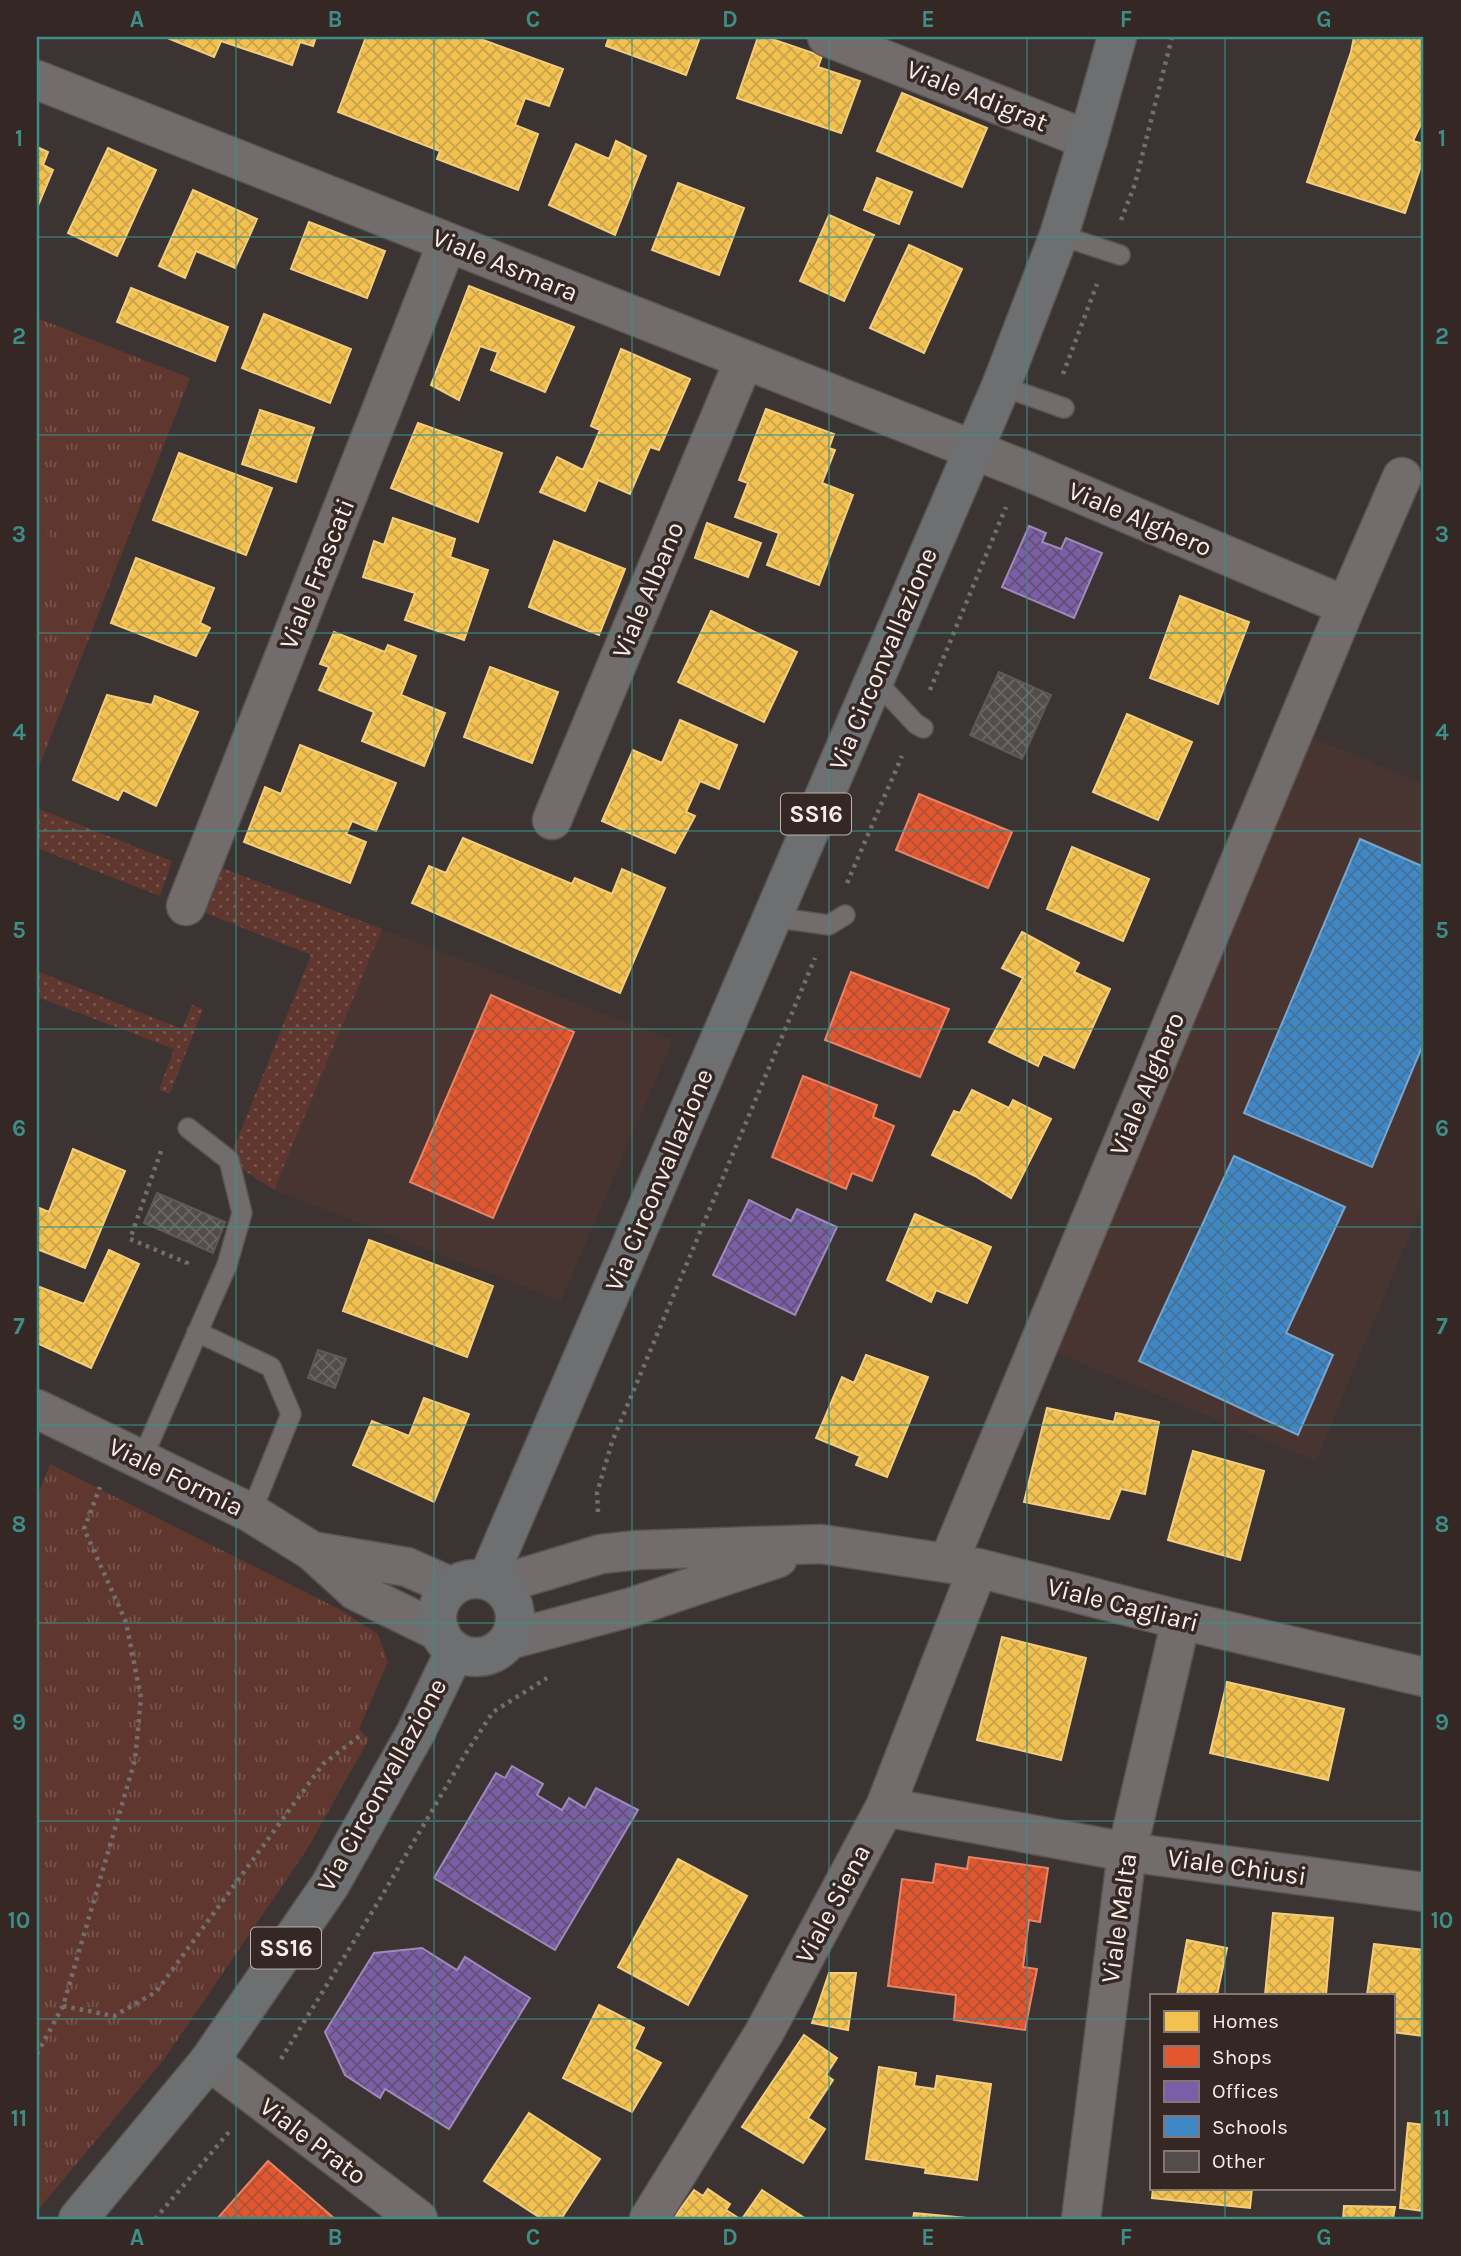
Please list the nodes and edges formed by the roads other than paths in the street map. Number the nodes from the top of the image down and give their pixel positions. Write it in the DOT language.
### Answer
graph roads {
  1 [pos="827,37"];
  2 [pos="1116,37"];
  3 [pos="37,80"];
  4 [pos="1088,140"];
  5 [pos="1059,235"];
  6 [pos="447,243"];
  7 [pos="1115,252"];
  8 [pos="744,360"];
  9 [pos="1001,386"];
  10 [pos="1058,405"];
  11 [pos="973,451"];
  12 [pos="1402,477"];
  13 [pos="1346,606"];
  14 [pos="874,678"];
  15 [pos="919,726"];
  16 [pos="552,820"];
  17 [pos="186,906"];
  18 [pos="772,917"];
  19 [pos="837,920"];
  20 [pos="188,1128"];
  21 [pos="197,1332"];
  22 [pos="37,1409"];
  23 [pos="128,1453"];
  24 [pos="251,1513"];
  25 [pos="821,1544"];
  26 [pos="312,1551"];
  27 [pos="963,1566"];
  28 [pos="479,1584"];
  29 [pos="1181,1620"];
  30 [pos="509,1640"];
  31 [pos="447,1641"];
  32 [pos="1424,1677"];
  33 [pos="885,1807"];
  34 [pos="1127,1852"];
  35 [pos="1424,1892"];
  36 [pos="209,2061"];
  37 [pos="78,2219"];
  38 [pos="418,2219"];
  39 [pos="649,2219"];
  40 [pos="1081,2219"];
  1 -- 4 [label="street, Viale Adigrat"];
  2 -- 4 [label="main road, Via Circonvallazione / SS16"];
  3 -- 6 [label="street, Viale Asmara"];
  4 -- 5 [label="main road, Via Circonvallazione / SS16"];
  5 -- 7 [label="lane"];
  5 -- 9 [label="main road, Via Circonvallazione / SS16"];
  6 -- 8 [label="street, Viale Asmara"];
  6 -- 17 [label="street, Viale Frascati"];
  8 -- 11 [label="street, Viale Asmara"];
  8 -- 16 [label="street, Viale Albano"];
  9 -- 10 [label="lane"];
  9 -- 11 [label="main road, Via Circonvallazione / SS16"];
  11 -- 13 [label="street, Viale Alghero"];
  11 -- 14 [label="main road, Via Circonvallazione / SS16"];
  12 -- 13 [label="street, Viale Alghero"];
  13 -- 27 [label="street, Viale Alghero"];
  14 -- 15 [label="lane"];
  14 -- 18 [label="main road, Via Circonvallazione / SS16"];
  18 -- 19 [label="lane"];
  18 -- 28 [label="main road, Via Circonvallazione / SS16"];
  20 -- 21 [label="lane"];
  21 -- 23 [label="lane"];
  21 -- 24 [label="lane"];
  22 -- 23 [label="street, Viale Formia"];
  23 -- 24 [label="street, Viale Formia"];
  24 -- 26 [label="street, Viale Formia"];
  25 -- 27 [label="street, Viale Cagliari"];
  25 -- 28 [label="street, Viale Cagliari"];
  25 -- 30 [label="street, Viale Cagliari"];
  26 -- 28 [label="street, Viale Formia"];
  26 -- 31 [label="street, Viale Formia"];
  27 -- 29 [label="street, Viale Cagliari"];
  27 -- 33 [label="street, Viale Siena"];
  28 -- 30 [label="main road"];
  28 -- 31 [label="main road, Via Circonvallazione / SS16"];
  29 -- 32 [label="street, Viale Cagliari"];
  29 -- 34 [label="street, Viale Malta"];
  30 -- 31 [label="main road, Via Circonvallazione"];
  31 -- 36 [label="main road, Via Circonvallazione / SS16"];
  33 -- 34 [label="street, Viale Chiusi"];
  33 -- 39 [label="street, Viale Siena"];
  34 -- 35 [label="street, Viale Chiusi"];
  34 -- 40 [label="street, Viale Malta"];
  36 -- 37 [label="main road, Via Circonvallazione / SS16"];
  36 -- 38 [label="street, Viale Prato"];
}
